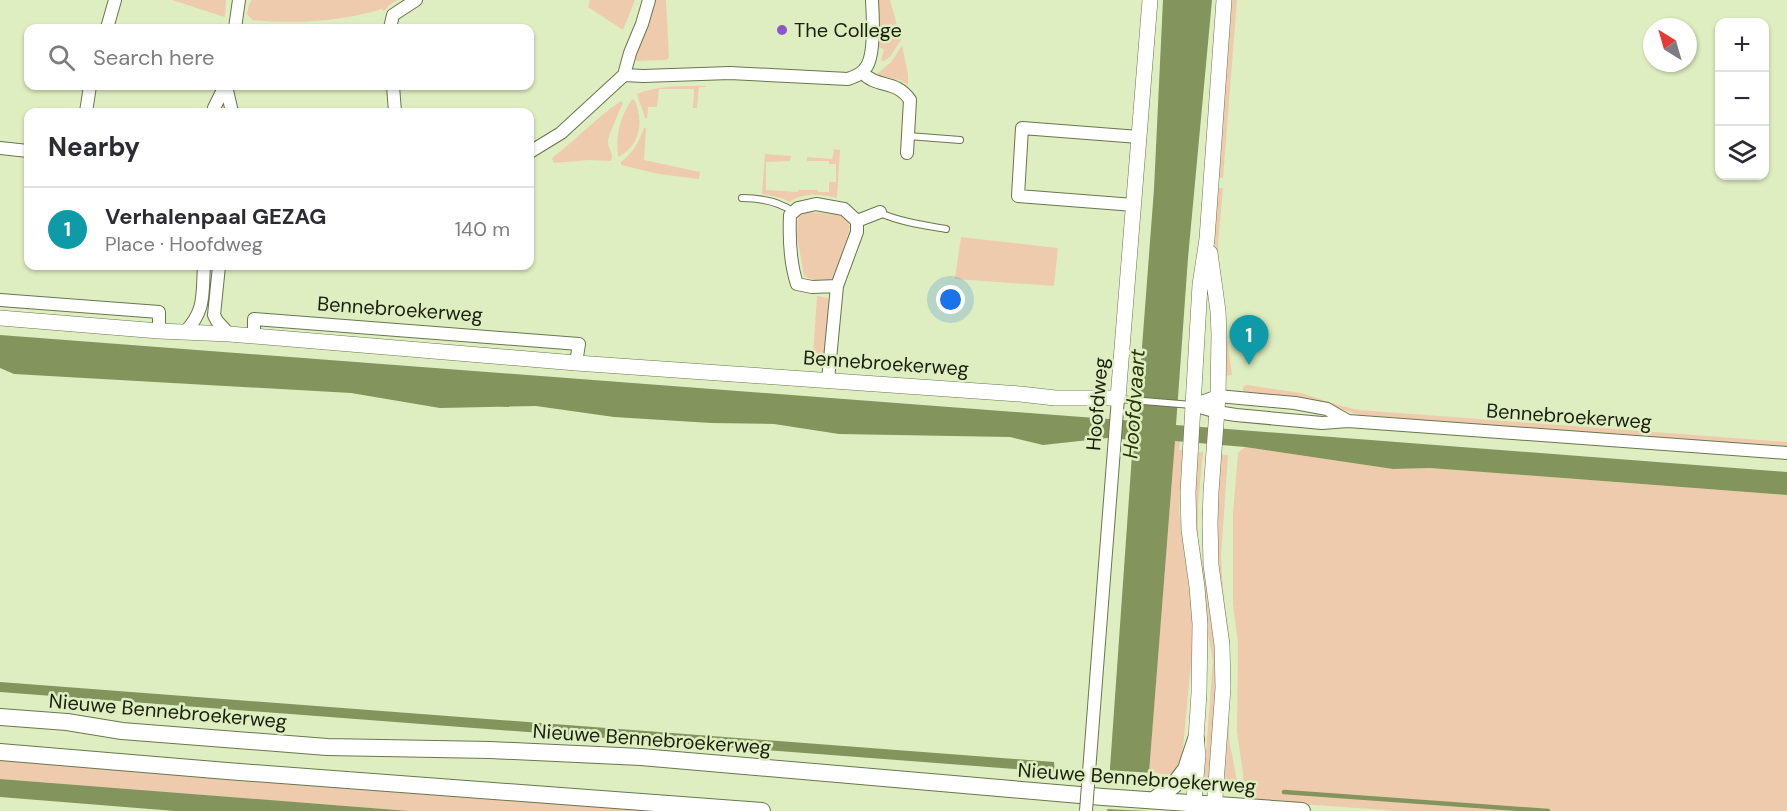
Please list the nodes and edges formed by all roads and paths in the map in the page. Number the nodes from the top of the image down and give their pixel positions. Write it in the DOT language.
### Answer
graph roads {
  1 [pos="115,0"];
  2 [pos="416,0"];
  3 [pos="649,0"];
  4 [pos="872,0"];
  5 [pos="1150,0"];
  6 [pos="1224,0"];
  7 [pos="238,6"];
  8 [pos="107,24"];
  9 [pos="236,24"];
  10 [pos="391,24"];
  11 [pos="862,72"];
  12 [pos="624,75"];
  13 [pos="89,90"];
  14 [pos="223,90"];
  15 [pos="226,90"];
  16 [pos="393,90"];
  17 [pos="87,108"];
  18 [pos="214,108"];
  19 [pos="231,108"];
  20 [pos="395,108"];
  21 [pos="908,136"];
  22 [pos="1139,137"];
  23 [pos="960,140"];
  24 [pos="0,148"];
  25 [pos="534,150"];
  26 [pos="24,151"];
  27 [pos="907,153"];
  28 [pos="742,198"];
  29 [pos="1134,205"];
  30 [pos="794,212"];
  31 [pos="880,213"];
  32 [pos="857,221"];
  33 [pos="946,229"];
  34 [pos="1207,239"];
  35 [pos="204,270"];
  36 [pos="219,270"];
  37 [pos="837,286"];
  38 [pos="0,300"];
  39 [pos="0,318"];
  40 [pos="159,331"];
  41 [pos="185,332"];
  42 [pos="229,334"];
  43 [pos="254,337"];
  44 [pos="576,363"];
  45 [pos="828,380"];
  46 [pos="1218,396"];
  47 [pos="1123,399"];
  48 [pos="1189,405"];
  49 [pos="1216,418"];
  50 [pos="1348,421"];
  51 [pos="1787,453"];
  52 [pos="0,717"];
  53 [pos="1197,739"];
  54 [pos="0,752"];
  55 [pos="1154,800"];
  56 [pos="1193,807"];
  57 [pos="1214,808"];
  58 [pos="762,811"];
  59 [pos="1086,811"];
  60 [pos="1302,811"];
  1 -- 8 [label="street"];
  2 -- 10 [label="street"];
  3 -- 12 [label="street"];
  4 -- 11 [label="street"];
  5 -- 22 [label="street, Hoofdweg"];
  6 -- 34 [label="street"];
  7 -- 9 [label="street"];
  11 -- 12 [label="street"];
  11 -- 21 [label="street"];
  12 -- 25 [label="street"];
  13 -- 17 [label="street"];
  14 -- 18 [label="street"];
  15 -- 19 [label="street"];
  16 -- 20 [label="street"];
  21 -- 23 [label="lane"];
  21 -- 27 [label="street"];
  22 -- 29 [label="street, Hoofdweg"];
  22 -- 29 [label="street"];
  24 -- 26 [label="street"];
  28 -- 30 [label="lane"];
  29 -- 47 [label="street, Hoofdweg"];
  30 -- 32 [label="street"];
  30 -- 37 [label="street"];
  31 -- 32 [label="street"];
  31 -- 33 [label="lane"];
  32 -- 37 [label="street"];
  34 -- 46 [label="street"];
  34 -- 48 [label="street"];
  35 -- 41 [label="street"];
  36 -- 42 [label="street"];
  37 -- 45 [label="street"];
  38 -- 40 [label="street"];
  39 -- 40 [label="street, Bennebroekerweg"];
  40 -- 41 [label="street, Bennebroekerweg"];
  41 -- 42 [label="street, Bennebroekerweg"];
  42 -- 43 [label="street, Bennebroekerweg"];
  43 -- 44 [label="street, Bennebroekerweg"];
  43 -- 44 [label="street, Bennebroekerweg"];
  44 -- 45 [label="street, Bennebroekerweg"];
  45 -- 47 [label="street, Bennebroekerweg"];
  46 -- 48 [label="street, Bennebroekerweg"];
  46 -- 49 [label="street"];
  46 -- 50 [label="street, Bennebroekerweg"];
  47 -- 48 [label="lane, Bennebroekerweg"];
  47 -- 59 [label="street, Hoofdweg, bridge"];
  48 -- 49 [label="street, Bennebroekerweg"];
  48 -- 53 [label="street"];
  49 -- 50 [label="street, Bennebroekerweg"];
  49 -- 57 [label="street"];
  50 -- 51 [label="street, Bennebroekerweg"];
  52 -- 55 [label="main road, Nieuwe Bennebroekerweg"];
  53 -- 55 [label="main road"];
  53 -- 56 [label="street"];
  54 -- 58 [label="main road"];
  55 -- 56 [label="main road, Nieuwe Bennebroekerweg"];
  56 -- 57 [label="main road, Nieuwe Bennebroekerweg"];
  57 -- 60 [label="main road, Nieuwe Bennebroekerweg"];
}
